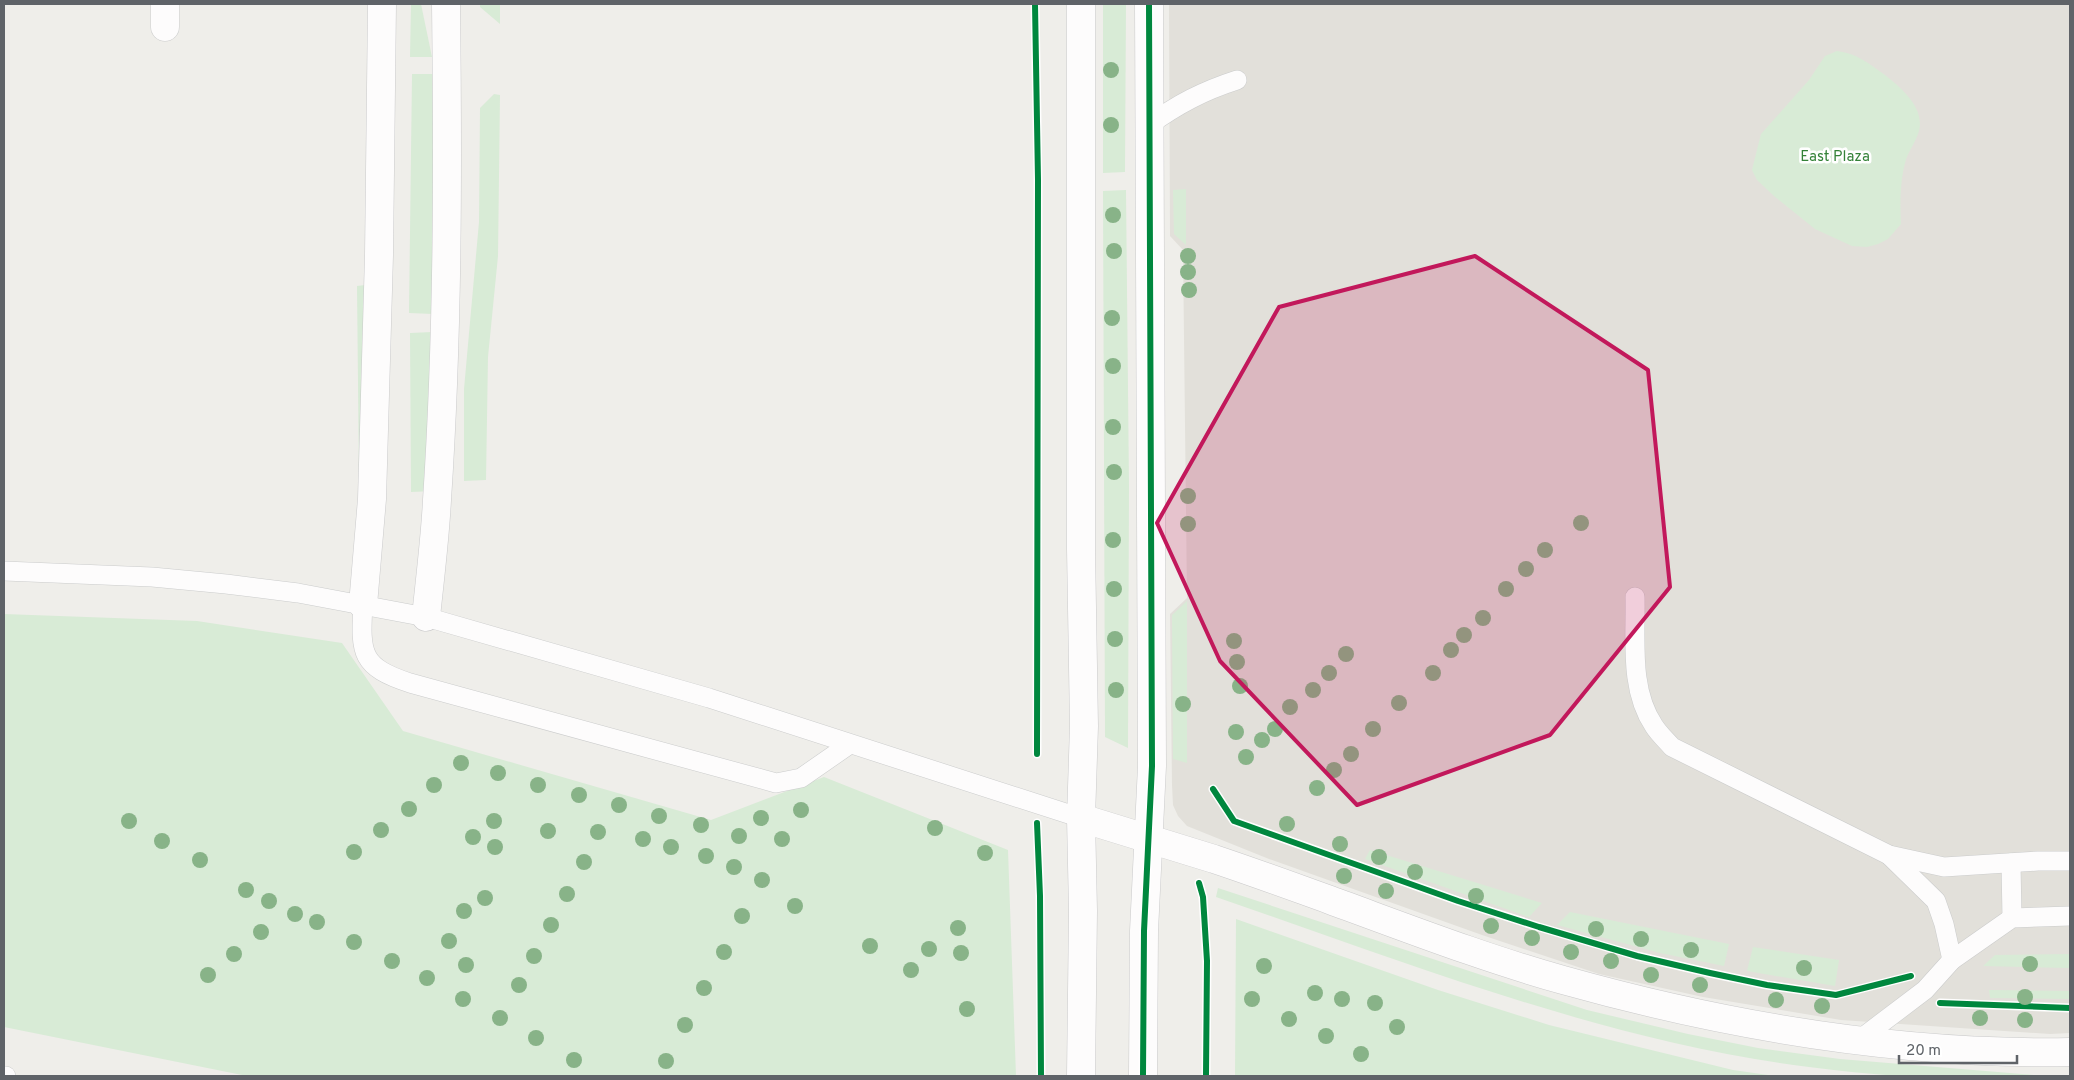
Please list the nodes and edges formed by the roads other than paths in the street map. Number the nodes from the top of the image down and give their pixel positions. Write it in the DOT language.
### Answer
graph roads {
  1 [pos="382,4"];
  2 [pos="446,4"];
  3 [pos="1081,4"];
  4 [pos="1149,4"];
  5 [pos="1237,80"];
  6 [pos="1149,125"];
  7 [pos="4,571"];
  8 [pos="1635,597"];
  9 [pos="363,606"];
  10 [pos="426,617"];
  11 [pos="850,744"];
  12 [pos="1081,818"];
  13 [pos="1148,839"];
  14 [pos="1889,855"];
  15 [pos="2070,861"];
  16 [pos="2011,863"];
  17 [pos="2070,916"];
  18 [pos="2012,918"];
  19 [pos="1952,960"];
  20 [pos="1859,1040"];
  21 [pos="2070,1052"];
  22 [pos="1081,1076"];
  23 [pos="1143,1076"];
  1 -- 9 [label="street"];
  2 -- 10 [label="street"];
  3 -- 12 [label="street"];
  4 -- 6 [label="street"];
  5 -- 6 [label="lane"];
  6 -- 13 [label="street"];
  7 -- 9 [label="lane"];
  8 -- 14 [label="lane"];
  9 -- 10 [label="lane"];
  9 -- 11 [label="lane"];
  10 -- 11 [label="lane"];
  11 -- 12 [label="lane"];
  12 -- 13 [label="street"];
  12 -- 22 [label="street"];
  13 -- 20 [label="street"];
  13 -- 23 [label="street"];
  14 -- 16 [label="lane"];
  14 -- 19 [label="lane"];
  15 -- 16 [label="lane"];
  16 -- 18 [label="lane"];
  17 -- 18 [label="lane"];
  18 -- 19 [label="lane"];
  19 -- 20 [label="lane"];
  20 -- 21 [label="street"];
}
